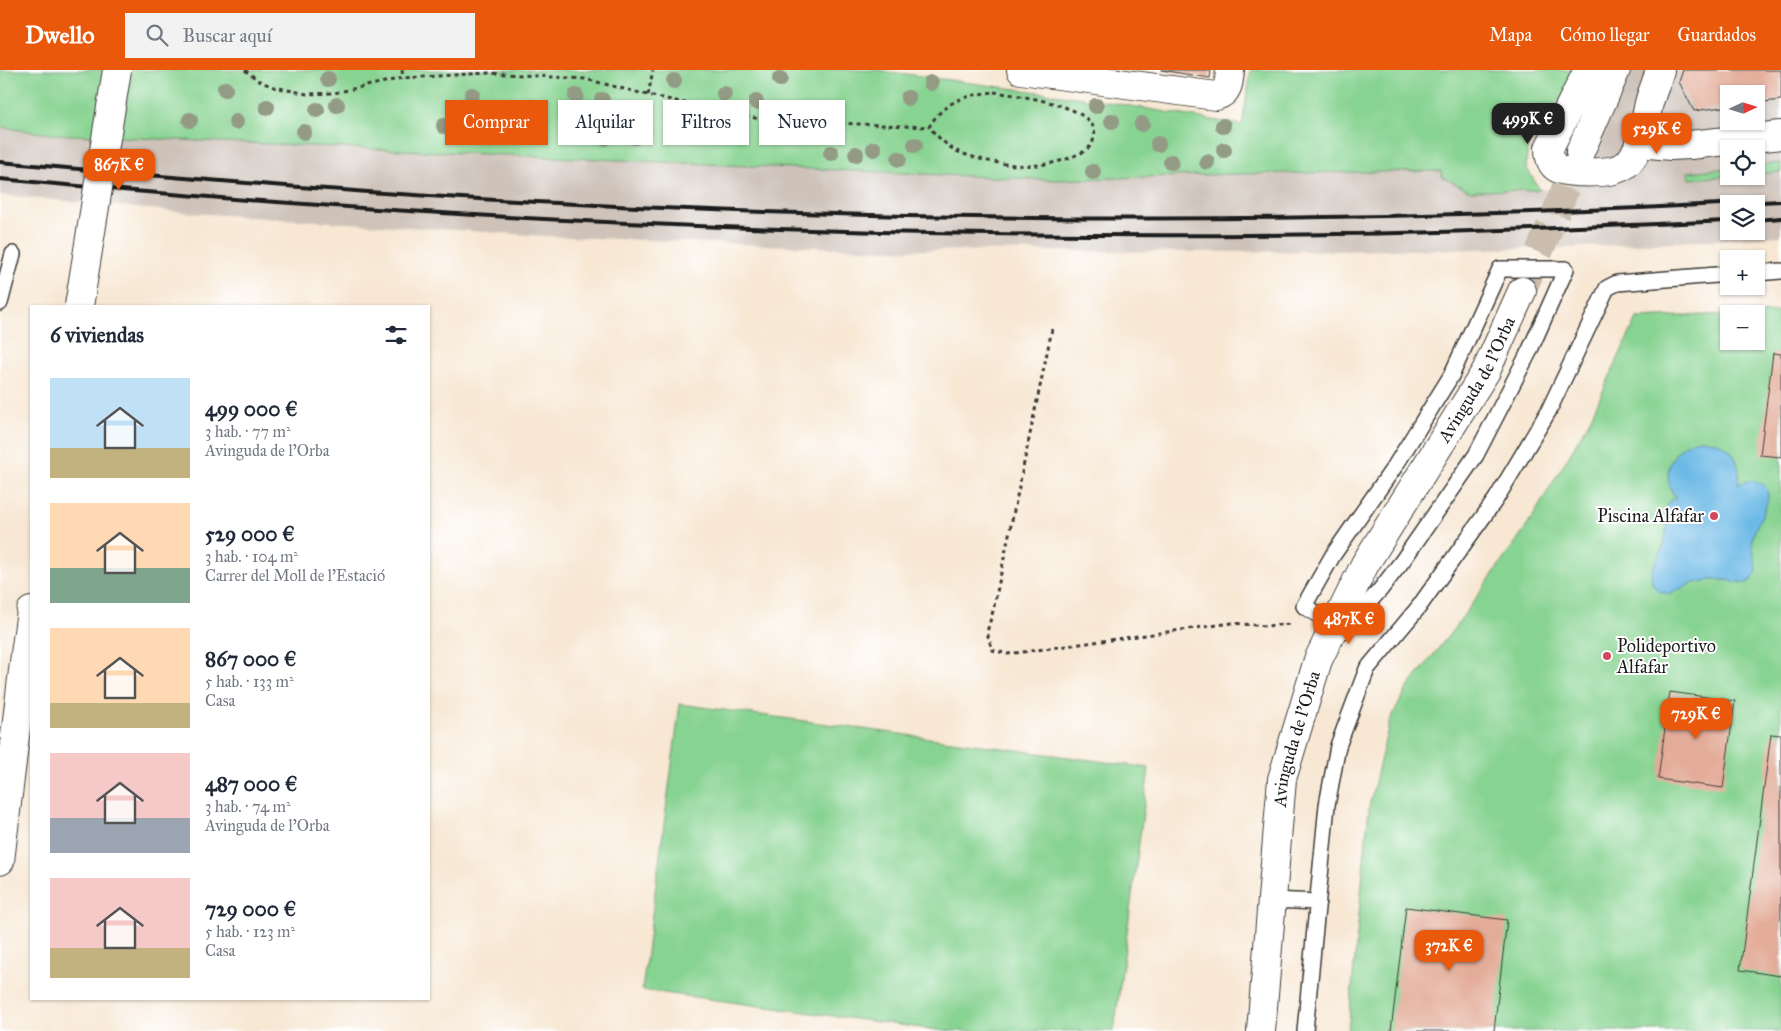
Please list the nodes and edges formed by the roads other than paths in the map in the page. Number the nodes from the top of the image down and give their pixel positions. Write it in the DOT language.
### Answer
graph roads {
  1 [pos="117,70"];
  2 [pos="1230,70"];
  3 [pos="1588,70"];
  4 [pos="1616,70"];
  5 [pos="1660,70"];
  6 [pos="1030,71"];
  7 [pos="1781,135"];
  8 [pos="1639,143"];
  9 [pos="1586,162"];
  10 [pos="13,254"];
  11 [pos="1781,271"];
  12 [pos="1765,272"];
  13 [pos="1720,275"];
  14 [pos="1522,291"];
  15 [pos="0,303"];
  16 [pos="79,305"];
  17 [pos="30,617"];
  18 [pos="1335,625"];
  19 [pos="1318,660"];
  20 [pos="0,861"];
  21 [pos="1272,900"];
  22 [pos="1318,902"];
  23 [pos="1261,1031"];
  24 [pos="1305,1031"];
  1 -- 16 [label="street, bridge"];
  2 -- 6 [label="street"];
  3 -- 9 [label="street"];
  4 -- 9 [label="street"];
  5 -- 8 [label="street"];
  7 -- 8 [label="street"];
  8 -- 9 [label="street"];
  10 -- 15 [label="lane"];
  11 -- 12 [label="lane"];
  13 -- 22 [label="lane"];
  14 -- 18 [label="street, Avinguda de l'Orba"];
  17 -- 20 [label="street"];
  18 -- 19 [label="street, Avinguda de l'Orba"];
  18 -- 19 [label="lane"];
  19 -- 21 [label="street, Avinguda de l'Orba"];
  21 -- 22 [label="lane"];
  21 -- 23 [label="street, Avinguda de l'Orba"];
  22 -- 24 [label="lane"];
}
